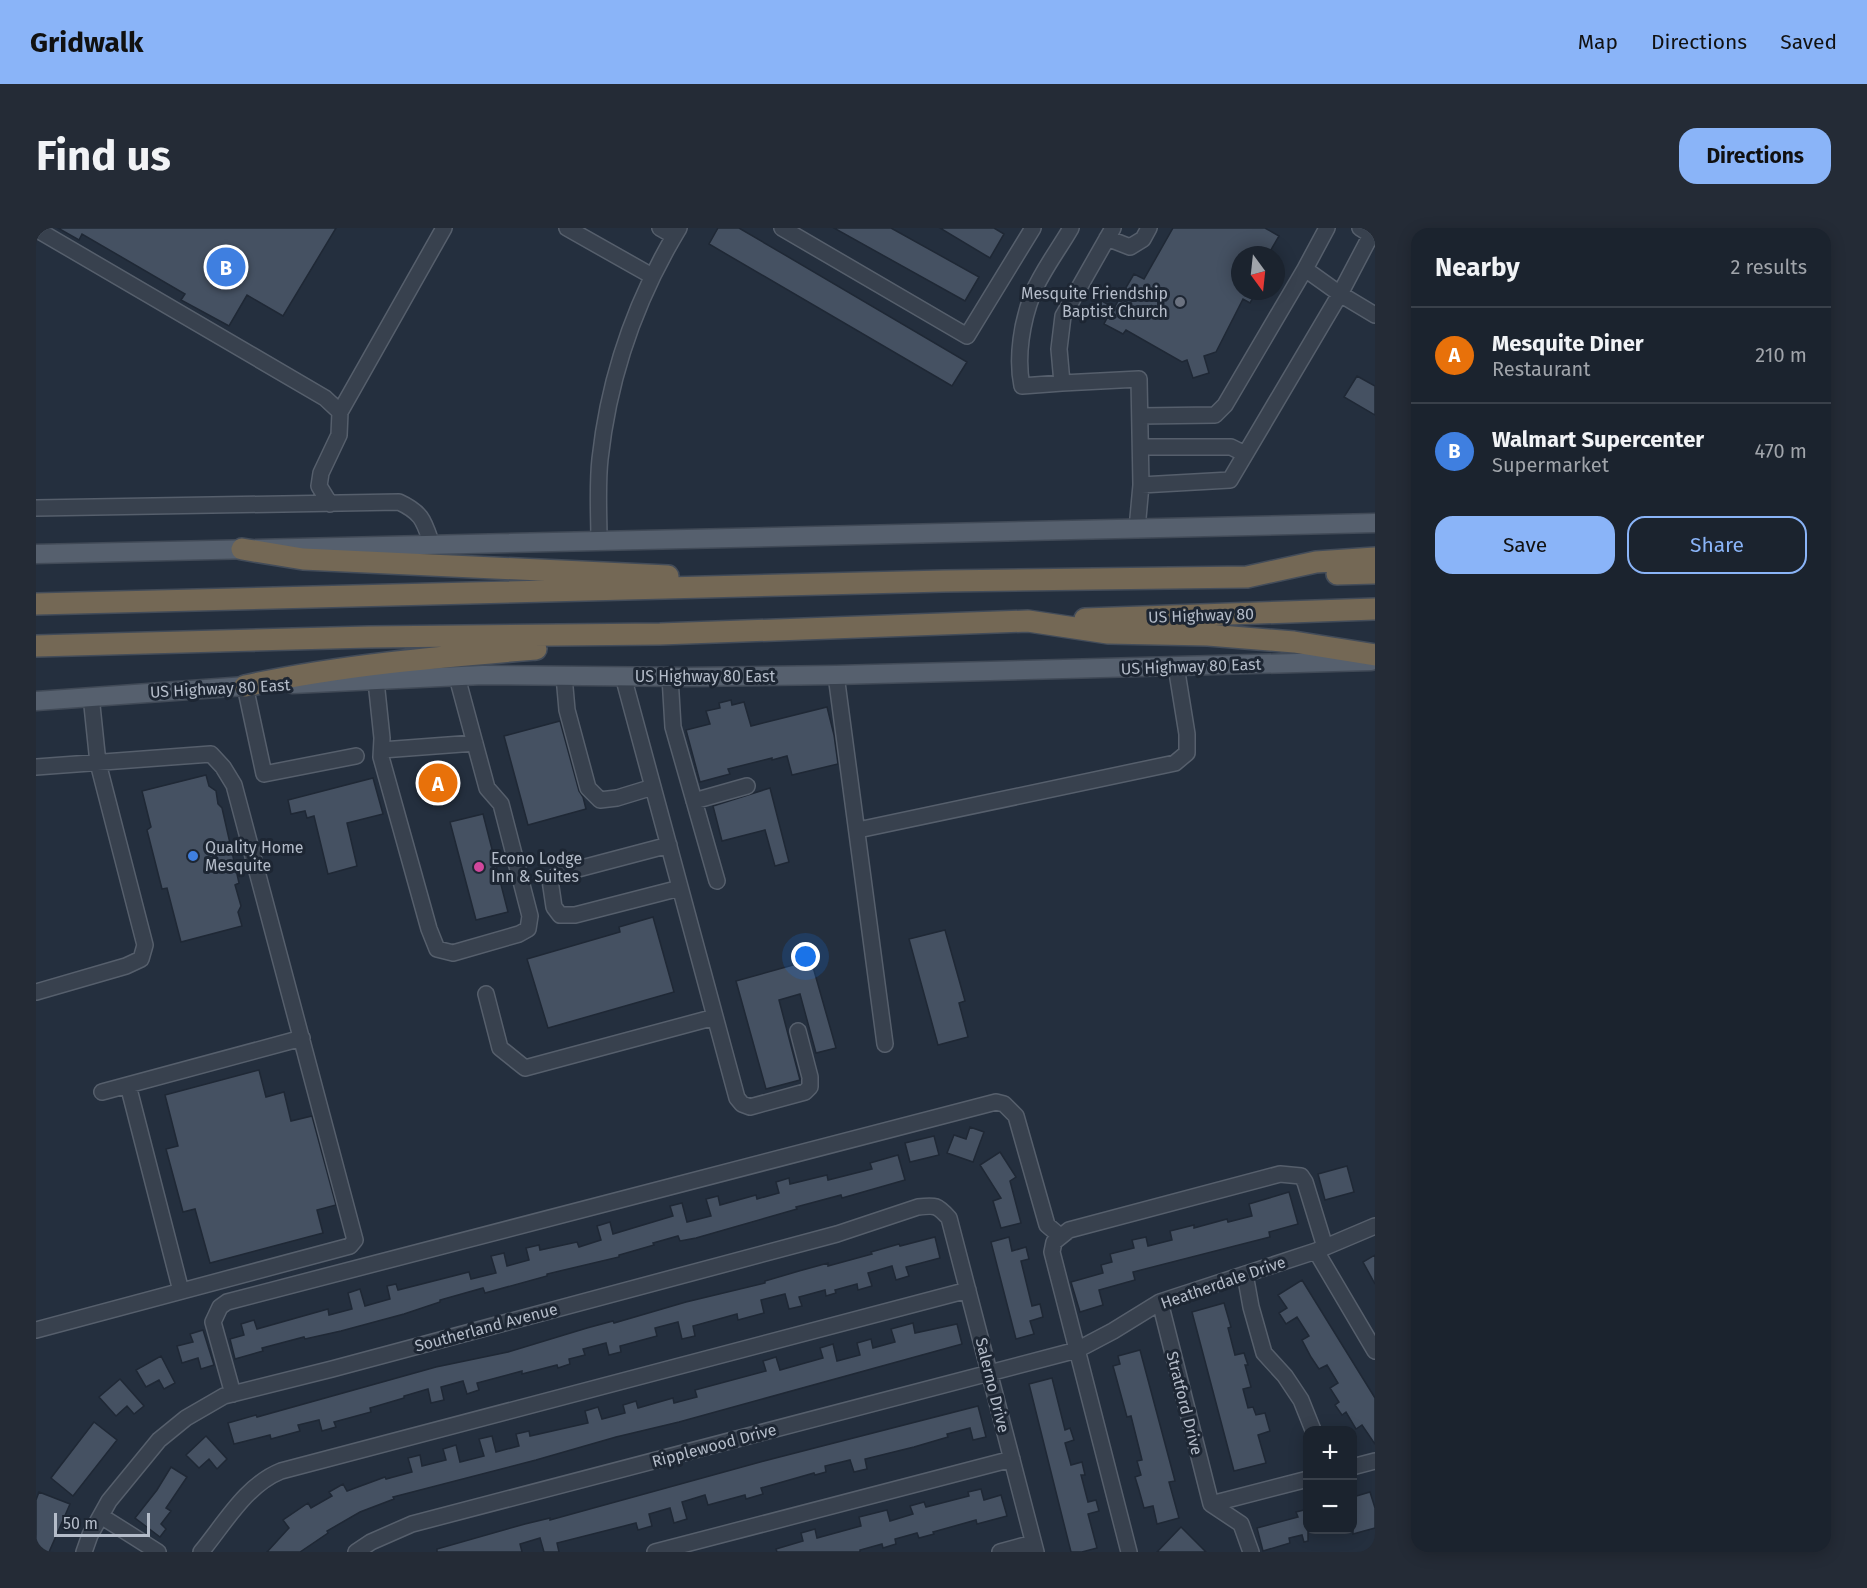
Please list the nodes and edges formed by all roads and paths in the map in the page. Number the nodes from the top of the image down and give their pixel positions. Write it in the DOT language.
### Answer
graph roads {
  1 [pos="444,228"];
  2 [pos="567,228"];
  3 [pos="660,228"];
  4 [pos="1033,228"];
  5 [pos="1071,228"];
  6 [pos="1149,228"];
  7 [pos="1328,228"];
  8 [pos="1360,228"];
  9 [pos="36,230"];
  10 [pos="789,230"];
  11 [pos="677,232"];
  12 [pos="1110,233"];
  13 [pos="1305,269"];
  14 [pos="652,276"];
  15 [pos="1340,294"];
  16 [pos="1375,315"];
  17 [pos="1062,383"];
  18 [pos="340,412"];
  19 [pos="1140,416"];
  20 [pos="1141,447"];
  21 [pos="1245,454"];
  22 [pos="1141,485"];
  23 [pos="330,504"];
  24 [pos="36,508"];
  25 [pos="1375,523"];
  26 [pos="1137,529"];
  27 [pos="599,542"];
  28 [pos="432,545"];
  29 [pos="242,549"];
  30 [pos="36,554"];
  31 [pos="1375,558"];
  32 [pos="1375,573"];
  33 [pos="1247,577"];
  34 [pos="737,587"];
  35 [pos="36,604"];
  36 [pos="1375,609"];
  37 [pos="1028,621"];
  38 [pos="596,635"];
  39 [pos="36,646"];
  40 [pos="1375,655"];
  41 [pos="1375,660"];
  42 [pos="1176,666"];
  43 [pos="564,675"];
  44 [pos="836,675"];
  45 [pos="624,676"];
  46 [pos="457,677"];
  47 [pos="669,677"];
  48 [pos="376,681"];
  49 [pos="245,686"];
  50 [pos="91,696"];
  51 [pos="36,701"];
  52 [pos="475,743"];
  53 [pos="382,750"];
  54 [pos="356,756"];
  55 [pos="98,762"];
  56 [pos="36,767"];
  57 [pos="747,786"];
  58 [pos="653,787"];
  59 [pos="694,801"];
  60 [pos="858,830"];
  61 [pos="669,845"];
  62 [pos="717,880"];
  63 [pos="680,888"];
  64 [pos="36,992"];
  65 [pos="486,994"];
  66 [pos="715,1017"];
  67 [pos="798,1031"];
  68 [pos="302,1038"];
  69 [pos="885,1044"];
  70 [pos="128,1084"];
  71 [pos="102,1092"];
  72 [pos="949,1218"];
  73 [pos="1375,1226"];
  74 [pos="1060,1236"];
  75 [pos="1320,1249"];
  76 [pos="1245,1274"];
  77 [pos="968,1290"];
  78 [pos="181,1291"];
  79 [pos="1160,1302"];
  80 [pos="36,1330"];
  81 [pos="1077,1350"];
  82 [pos="1375,1352"];
  83 [pos="991,1372"];
  84 [pos="232,1394"];
  85 [pos="1310,1426"];
  86 [pos="1012,1459"];
  87 [pos="1375,1461"];
  88 [pos="1357,1466"];
  89 [pos="1304,1480"];
  90 [pos="1211,1504"];
  91 [pos="101,1516"];
  92 [pos="1035,1548"];
  93 [pos="84,1552"];
  94 [pos="158,1552"];
  95 [pos="201,1552"];
  96 [pos="356,1552"];
  97 [pos="655,1552"];
  98 [pos="1000,1552"];
  99 [pos="1129,1552"];
  100 [pos="1251,1552"];
  1 -- 18 [label="street"];
  2 -- 14 [label="street"];
  3 -- 11 [label="street"];
  4 -- 10 [label="street"];
  5 -- 17 [label="street"];
  6 -- 12 [label="street"];
  7 -- 13 [label="street"];
  8 -- 15 [label="street"];
  9 -- 18 [label="street"];
  11 -- 14 [label="street"];
  12 -- 17 [label="street"];
  13 -- 15 [label="street"];
  13 -- 19 [label="street"];
  14 -- 27 [label="street"];
  15 -- 16 [label="street"];
  15 -- 21 [label="street"];
  17 -- 19 [label="street"];
  18 -- 23 [label="street"];
  19 -- 20 [label="street"];
  20 -- 21 [label="street"];
  20 -- 22 [label="street"];
  21 -- 22 [label="street"];
  22 -- 26 [label="street"];
  23 -- 24 [label="street"];
  23 -- 28 [label="street"];
  25 -- 26 [label="main road"];
  26 -- 27 [label="main road"];
  27 -- 28 [label="main road"];
  28 -- 29 [label="main road"];
  29 -- 30 [label="main road"];
  29 -- 34 [label="highway"];
  31 -- 33 [label="highway"];
  32 -- 33 [label="highway"];
  33 -- 34 [label="highway"];
  34 -- 35 [label="highway"];
  36 -- 37 [label="highway, US Highway 80"];
  37 -- 38 [label="highway"];
  37 -- 40 [label="highway"];
  38 -- 39 [label="highway"];
  38 -- 49 [label="highway"];
  41 -- 42 [label="main road, US Highway 80 East"];
  42 -- 44 [label="main road, US Highway 80 East"];
  42 -- 60 [label="street"];
  43 -- 45 [label="main road, US Highway 80 East"];
  43 -- 46 [label="main road, US Highway 80 East"];
  43 -- 58 [label="street"];
  44 -- 47 [label="main road, US Highway 80 East"];
  44 -- 60 [label="street"];
  45 -- 47 [label="main road, US Highway 80 East"];
  45 -- 58 [label="street"];
  46 -- 48 [label="main road, US Highway 80 East"];
  46 -- 52 [label="street"];
  47 -- 59 [label="street"];
  48 -- 49 [label="main road, US Highway 80 East"];
  48 -- 53 [label="street"];
  49 -- 50 [label="main road, US Highway 80 East"];
  49 -- 54 [label="street"];
  50 -- 51 [label="main road, US Highway 80 East"];
  50 -- 55 [label="street"];
  52 -- 53 [label="street"];
  52 -- 53 [label="street"];
  55 -- 56 [label="street"];
  55 -- 64 [label="street"];
  55 -- 68 [label="street"];
  57 -- 59 [label="street"];
  58 -- 61 [label="street"];
  59 -- 62 [label="street"];
  60 -- 69 [label="street"];
  61 -- 63 [label="street"];
  61 -- 63 [label="street"];
  63 -- 66 [label="street"];
  65 -- 66 [label="street"];
  66 -- 67 [label="street"];
  68 -- 70 [label="street"];
  68 -- 78 [label="street"];
  70 -- 71 [label="street"];
  70 -- 78 [label="street"];
  72 -- 77 [label="street, Salerno Drive"];
  72 -- 84 [label="street, Southerland Avenue"];
  73 -- 75 [label="street, Heatherdale Drive"];
  74 -- 75 [label="street"];
  74 -- 81 [label="street"];
  74 -- 84 [label="street"];
  75 -- 76 [label="street, Heatherdale Drive"];
  75 -- 82 [label="street"];
  76 -- 79 [label="street, Heatherdale Drive"];
  76 -- 85 [label="street"];
  77 -- 83 [label="street, Salerno Drive"];
  77 -- 95 [label="street"];
  78 -- 80 [label="street"];
  79 -- 81 [label="street, Heatherdale Drive"];
  79 -- 90 [label="street, Stratford Drive"];
  81 -- 83 [label="street, Ripplewood Drive"];
  81 -- 99 [label="street"];
  83 -- 86 [label="street, Salerno Drive"];
  83 -- 96 [label="street, Ripplewood Drive"];
  84 -- 91 [label="street, Southerland Avenue"];
  86 -- 92 [label="street, Salerno Drive"];
  86 -- 97 [label="street"];
  87 -- 88 [label="street"];
  89 -- 90 [label="street"];
  90 -- 100 [label="street"];
  91 -- 93 [label="street, Southerland Avenue"];
  91 -- 94 [label="street"];
  92 -- 98 [label="street"];
}
